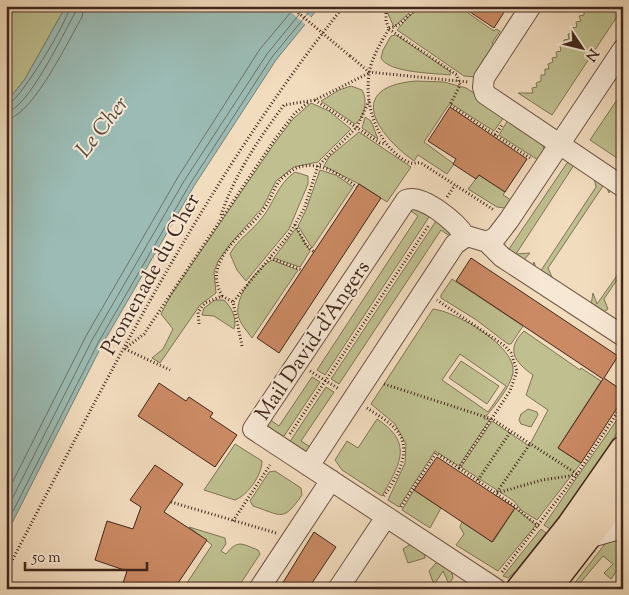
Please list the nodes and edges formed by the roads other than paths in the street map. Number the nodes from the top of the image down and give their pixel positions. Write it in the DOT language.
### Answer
graph roads {
  1 [pos="531,6"];
  2 [pos="623,49"];
  3 [pos="560,143"];
  4 [pos="623,187"];
  5 [pos="465,236"];
  6 [pos="487,242"];
  7 [pos="623,336"];
  8 [pos="623,449"];
  9 [pos="309,466"];
  10 [pos="330,480"];
  11 [pos="623,489"];
  12 [pos="389,508"];
  13 [pos="623,528"];
  14 [pos="588,538"];
  15 [pos="505,584"];
  16 [pos="259,589"];
  17 [pos="338,589"];
  18 [pos="548,589"];
  1 -- 3 [label="street"];
  2 -- 3 [label="street"];
  3 -- 4 [label="street"];
  3 -- 6 [label="street"];
  5 -- 6 [label="street"];
  5 -- 9 [label="street"];
  5 -- 9 [label="street, Mail David-d'Angers"];
  6 -- 7 [label="street"];
  8 -- 15 [label="main road"];
  9 -- 10 [label="street"];
  10 -- 12 [label="street"];
  10 -- 16 [label="street"];
  11 -- 14 [label="main road"];
  12 -- 15 [label="street"];
  12 -- 17 [label="street"];
  13 -- 14 [label="street"];
  14 -- 18 [label="main road"];
}
